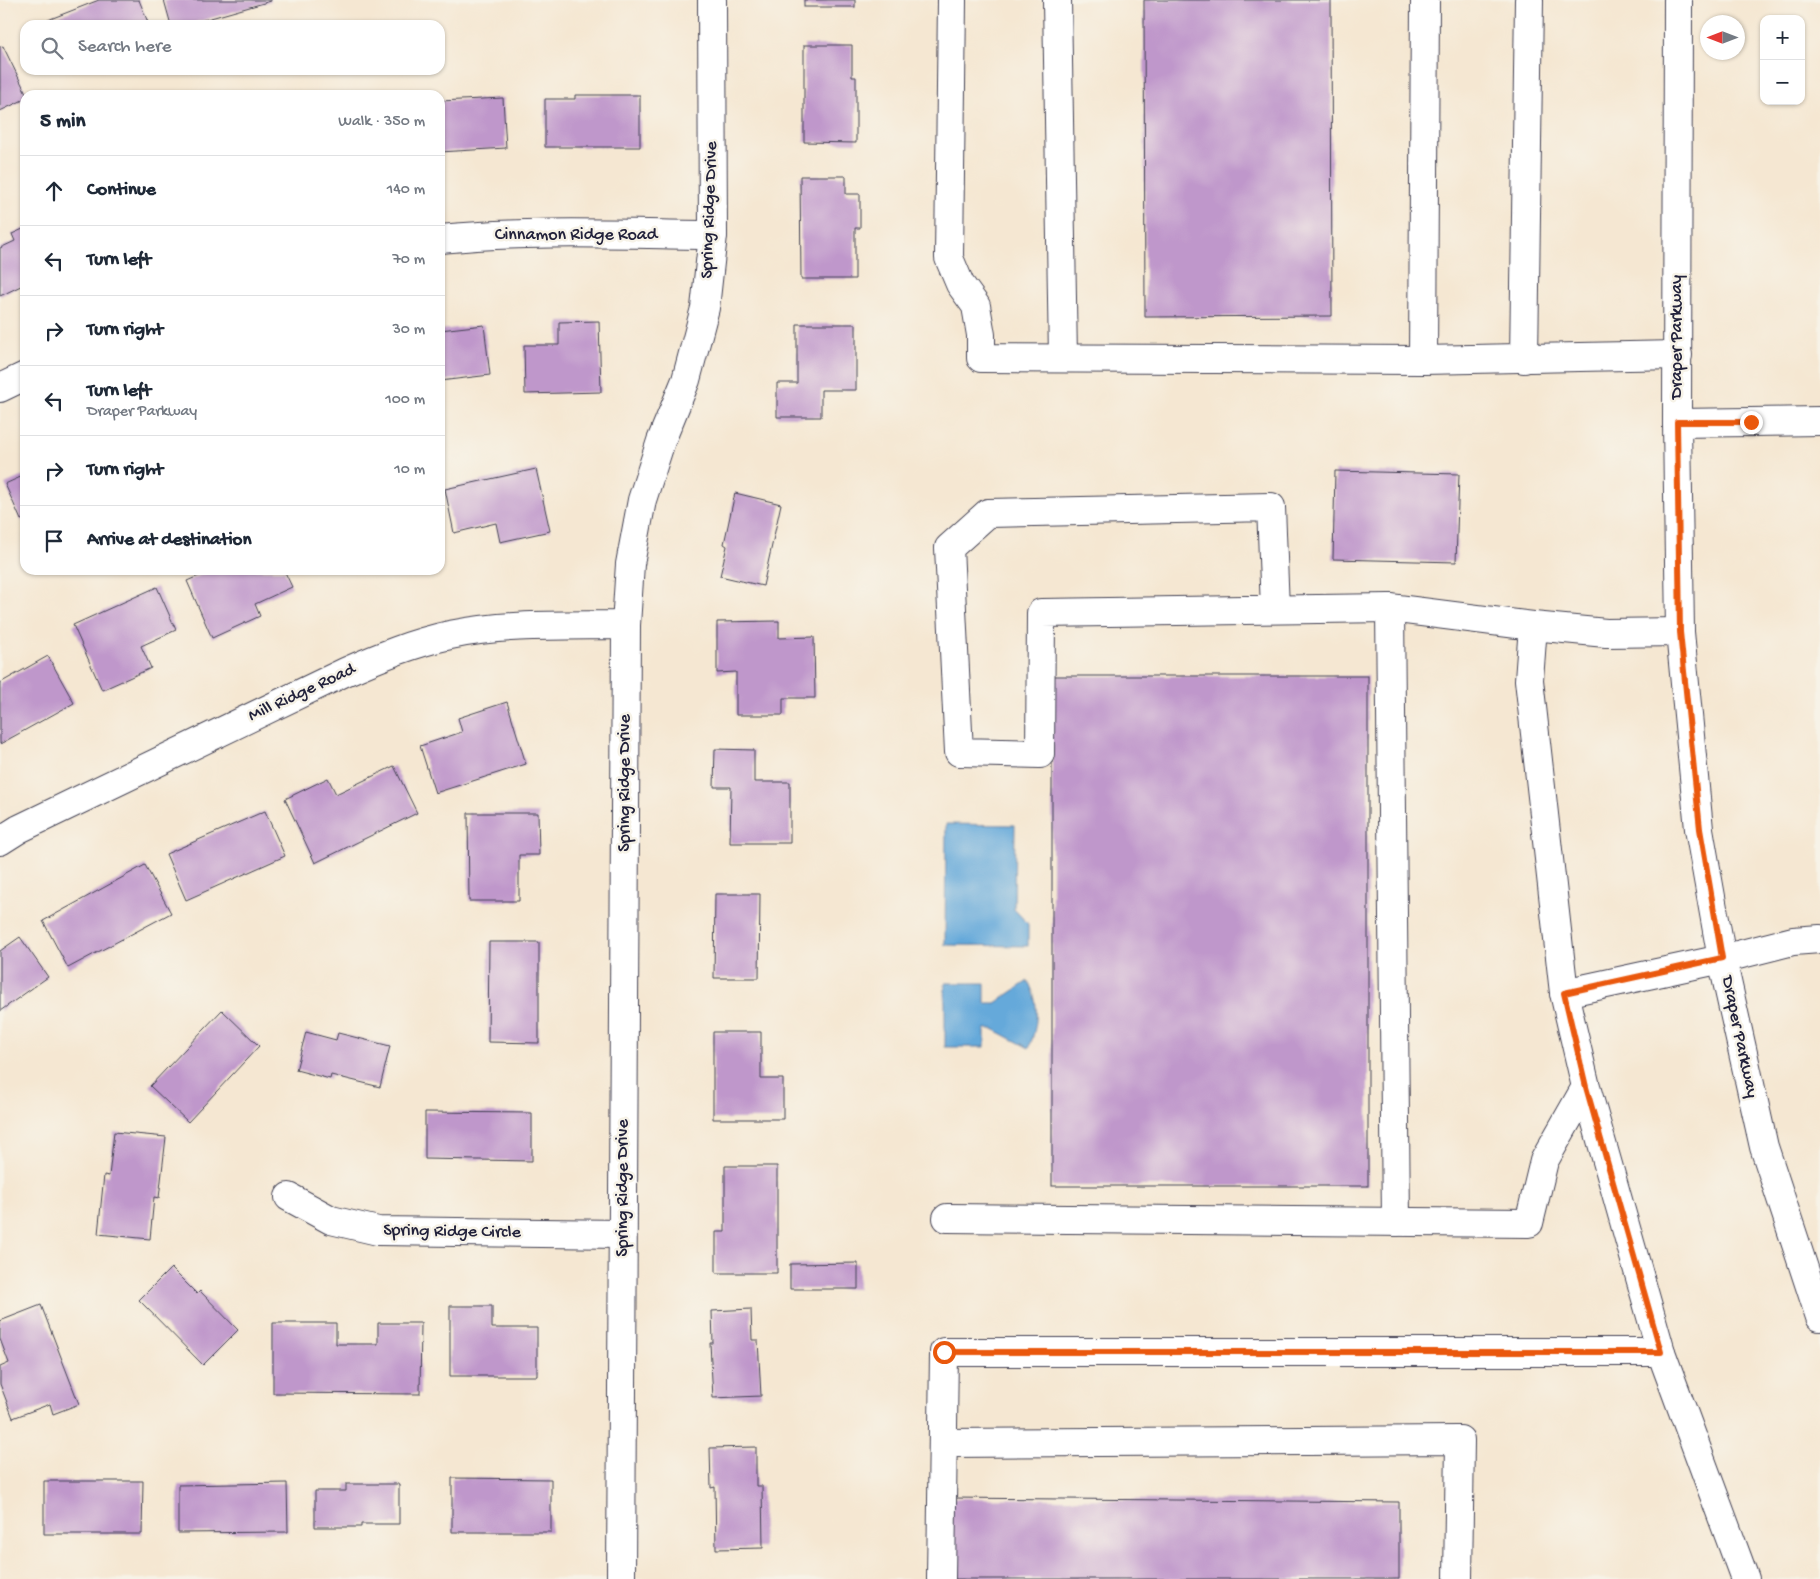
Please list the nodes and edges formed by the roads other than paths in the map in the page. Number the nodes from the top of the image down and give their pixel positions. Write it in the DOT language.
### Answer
graph roads {
  1 [pos="712,0"];
  2 [pos="952,0"];
  3 [pos="1057,0"];
  4 [pos="1425,0"];
  5 [pos="1529,0"];
  6 [pos="1678,0"];
  7 [pos="713,235"];
  8 [pos="445,239"];
  9 [pos="1678,355"];
  10 [pos="1063,358"];
  11 [pos="1524,359"];
  12 [pos="1423,360"];
  13 [pos="20,378"];
  14 [pos="0,388"];
  15 [pos="1820,421"];
  16 [pos="1677,422"];
  17 [pos="1390,608"];
  18 [pos="1275,609"];
  19 [pos="626,625"];
  20 [pos="1533,626"];
  21 [pos="1680,632"];
  22 [pos="0,841"];
  23 [pos="1820,939"];
  24 [pos="1722,958"];
  25 [pos="1564,993"];
  26 [pos="1586,1087"];
  27 [pos="289,1196"];
  28 [pos="947,1218"];
  29 [pos="1396,1222"];
  30 [pos="622,1234"];
  31 [pos="1820,1317"];
  32 [pos="1661,1352"];
  33 [pos="943,1443"];
  34 [pos="620,1579"];
  35 [pos="941,1579"];
  36 [pos="1458,1579"];
  37 [pos="1745,1579"];
  1 -- 7 [label="street, Spring Ridge Drive"];
  2 -- 10 [label="street"];
  3 -- 10 [label="street"];
  4 -- 12 [label="street"];
  5 -- 11 [label="street"];
  6 -- 9 [label="street, Draper Parkway"];
  7 -- 8 [label="street, Cinnamon Ridge Road"];
  7 -- 19 [label="street, Spring Ridge Drive"];
  9 -- 11 [label="street"];
  9 -- 16 [label="street, Draper Parkway"];
  10 -- 12 [label="street"];
  11 -- 12 [label="street"];
  13 -- 14 [label="street"];
  15 -- 16 [label="street"];
  16 -- 21 [label="street, Draper Parkway"];
  17 -- 18 [label="street"];
  17 -- 20 [label="street"];
  17 -- 29 [label="street"];
  18 -- 18 [label="street"];
  19 -- 22 [label="street, Mill Ridge Road"];
  19 -- 30 [label="street, Spring Ridge Drive"];
  20 -- 21 [label="street"];
  20 -- 25 [label="street"];
  21 -- 24 [label="street, Draper Parkway"];
  23 -- 24 [label="street"];
  24 -- 25 [label="street"];
  24 -- 31 [label="street, Draper Parkway"];
  25 -- 26 [label="street"];
  26 -- 29 [label="street"];
  26 -- 32 [label="street"];
  27 -- 30 [label="street, Spring Ridge Circle"];
  28 -- 29 [label="street"];
  30 -- 34 [label="street, Spring Ridge Drive"];
  32 -- 33 [label="street"];
  32 -- 37 [label="street"];
  33 -- 35 [label="street"];
  33 -- 36 [label="street"];
}
